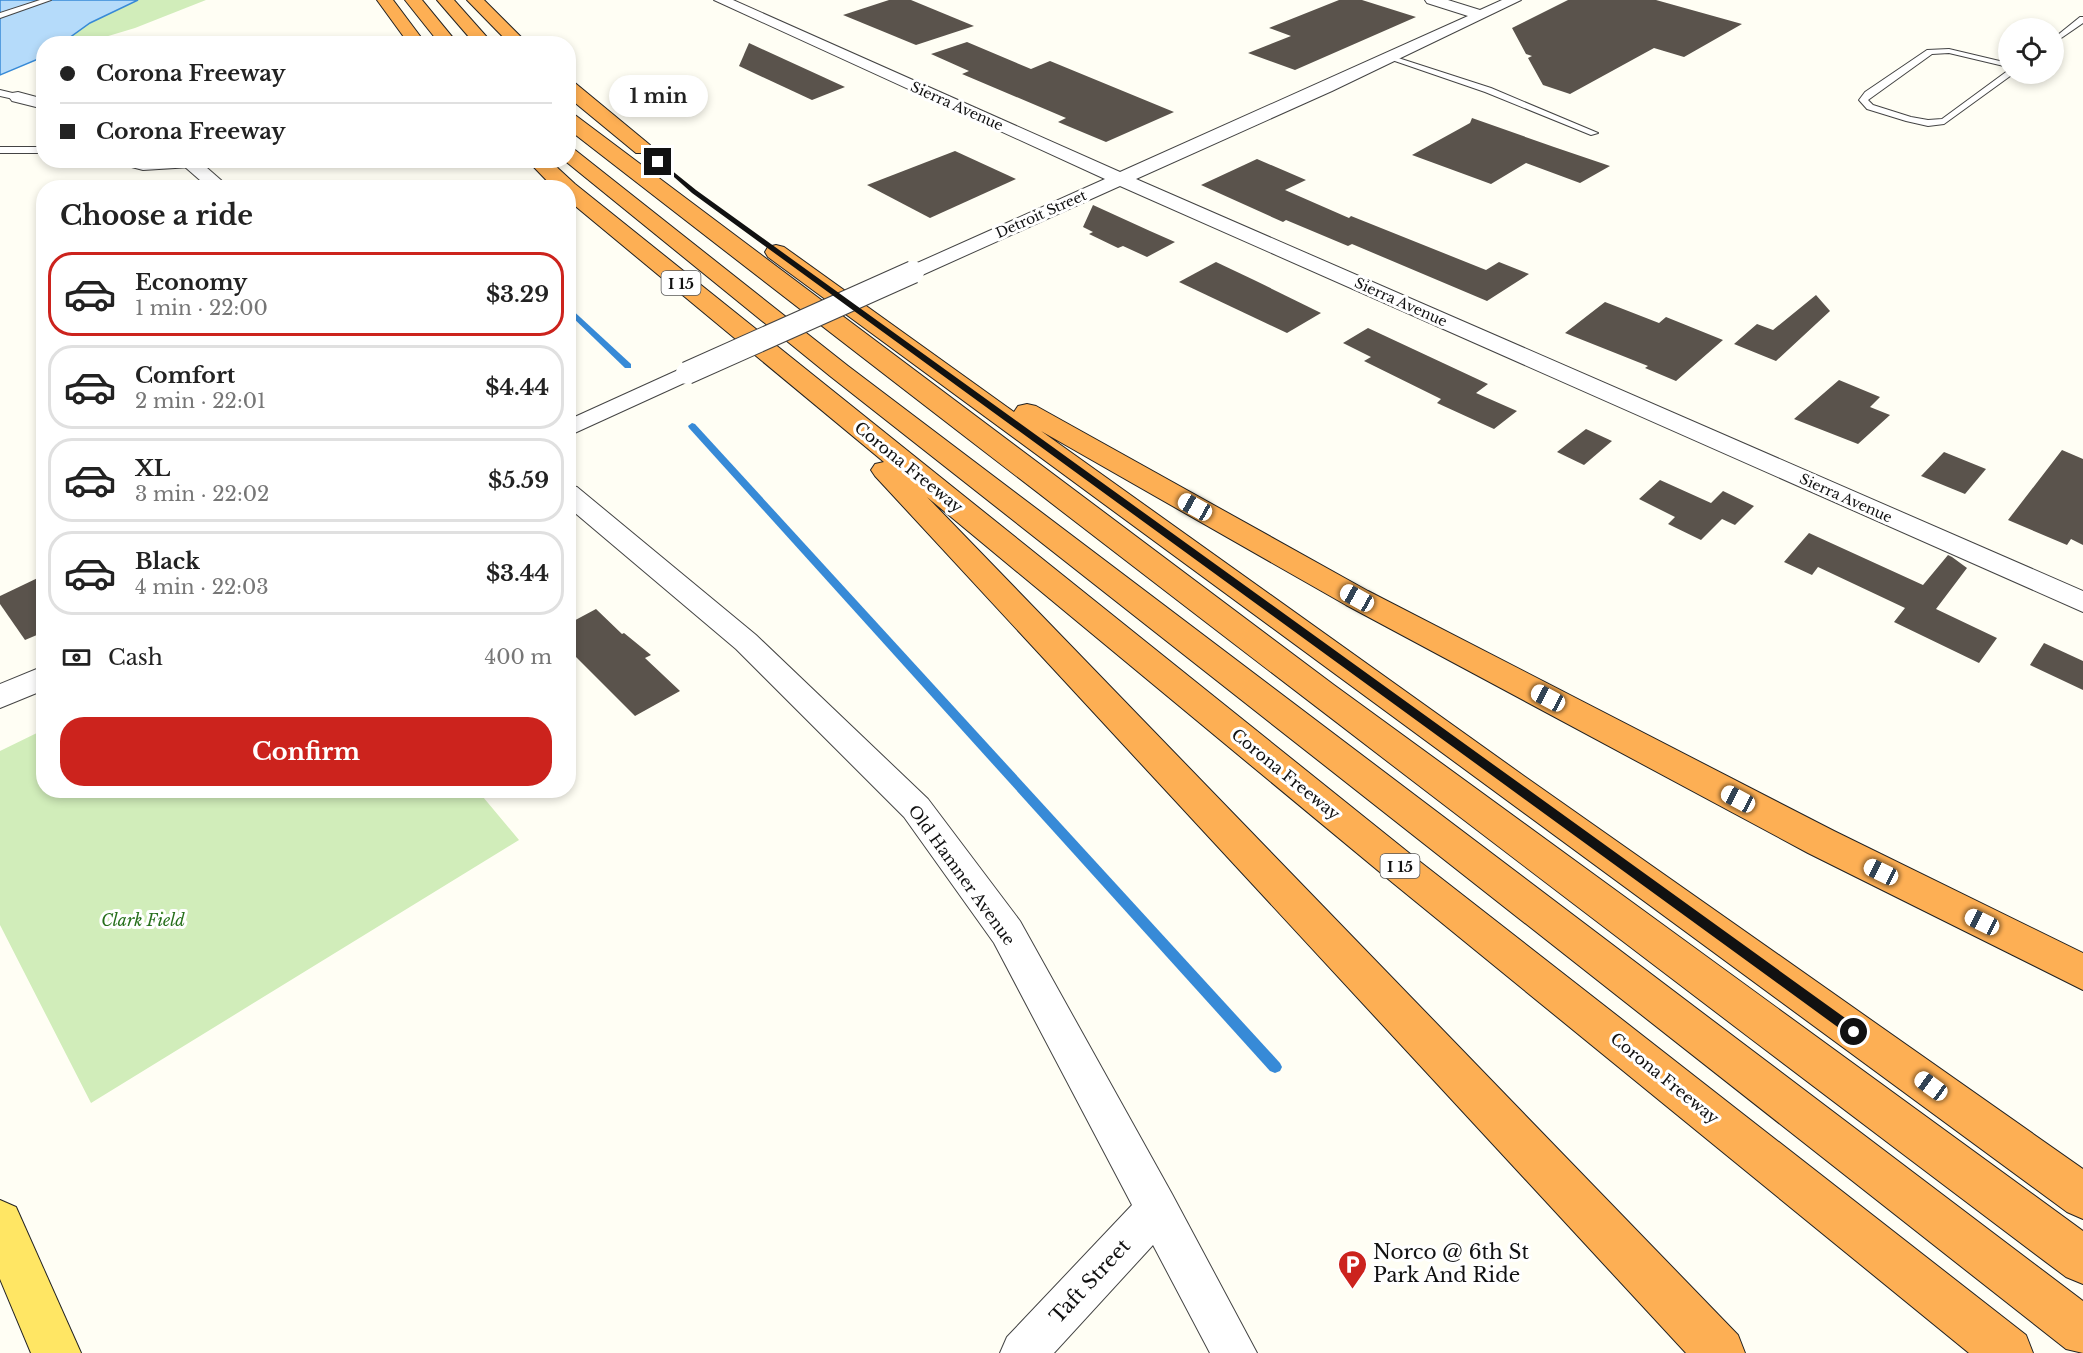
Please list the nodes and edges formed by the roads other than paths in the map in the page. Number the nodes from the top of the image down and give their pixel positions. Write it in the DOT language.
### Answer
graph roads {
  1 [pos="47,0"];
  2 [pos="385,0"];
  3 [pos="413,0"];
  4 [pos="445,0"];
  5 [pos="475,0"];
  6 [pos="721,0"];
  7 [pos="1432,0"];
  8 [pos="1514,0"];
  9 [pos="1481,15"];
  10 [pos="0,16"];
  11 [pos="2083,19"];
  12 [pos="2064,33"];
  13 [pos="412,36"];
  14 [pos="443,36"];
  15 [pos="478,36"];
  16 [pos="512,36"];
  17 [pos="1392,57"];
  18 [pos="1998,63"];
  19 [pos="1998,82"];
  20 [pos="0,93"];
  21 [pos="576,94"];
  22 [pos="18,97"];
  23 [pos="36,102"];
  24 [pos="576,125"];
  25 [pos="1594,133"];
  26 [pos="0,150"];
  27 [pos="36,150"];
  28 [pos="576,160"];
  29 [pos="196,168"];
  30 [pos="546,168"];
  31 [pos="1120,179"];
  32 [pos="211,180"];
  33 [pos="559,180"];
  34 [pos="576,195"];
  35 [pos="891,335"];
  36 [pos="795,375"];
  37 [pos="576,425"];
  38 [pos="576,500"];
  39 [pos="2083,602"];
  40 [pos="36,681"];
  41 [pos="0,697"];
  42 [pos="2083,972"];
  43 [pos="2083,1196"];
  44 [pos="1158,1209"];
  45 [pos="0,1223"];
  46 [pos="2083,1260"];
  47 [pos="2083,1332"];
  48 [pos="56,1353"];
  49 [pos="1023,1353"];
  50 [pos="1234,1353"];
  51 [pos="1720,1353"];
  52 [pos="2008,1353"];
  1 -- 10 [label="lane"];
  2 -- 13 [label="highway"];
  3 -- 14 [label="highway"];
  4 -- 15 [label="highway"];
  5 -- 16 [label="highway"];
  6 -- 31 [label="street, Sierra Avenue"];
  7 -- 9 [label="street"];
  8 -- 9 [label="street, Detroit Street"];
  9 -- 17 [label="street, Detroit Street"];
  11 -- 12 [label="lane"];
  17 -- 25 [label="lane"];
  17 -- 31 [label="street, Detroit Street"];
  18 -- 19 [label="lane"];
  20 -- 22 [label="lane"];
  21 -- 35 [label="highway"];
  22 -- 23 [label="street"];
  24 -- 46 [label="highway"];
  26 -- 27 [label="lane"];
  28 -- 47 [label="highway"];
  29 -- 32 [label="street"];
  30 -- 33 [label="highway, Corona Freeway / I 15"];
  31 -- 37 [label="street, Detroit Street, bridge"];
  31 -- 39 [label="street, Sierra Avenue"];
  34 -- 36 [label="highway, Corona Freeway / I 15"];
  35 -- 42 [label="highway"];
  35 -- 43 [label="highway"];
  36 -- 51 [label="highway"];
  36 -- 52 [label="highway, Corona Freeway / I 15"];
  38 -- 44 [label="street, Old Hamner Avenue"];
  40 -- 41 [label="street"];
  44 -- 49 [label="street, Taft Street"];
  44 -- 50 [label="street, Old Hamner Avenue"];
  45 -- 48 [label="main road"];
}
